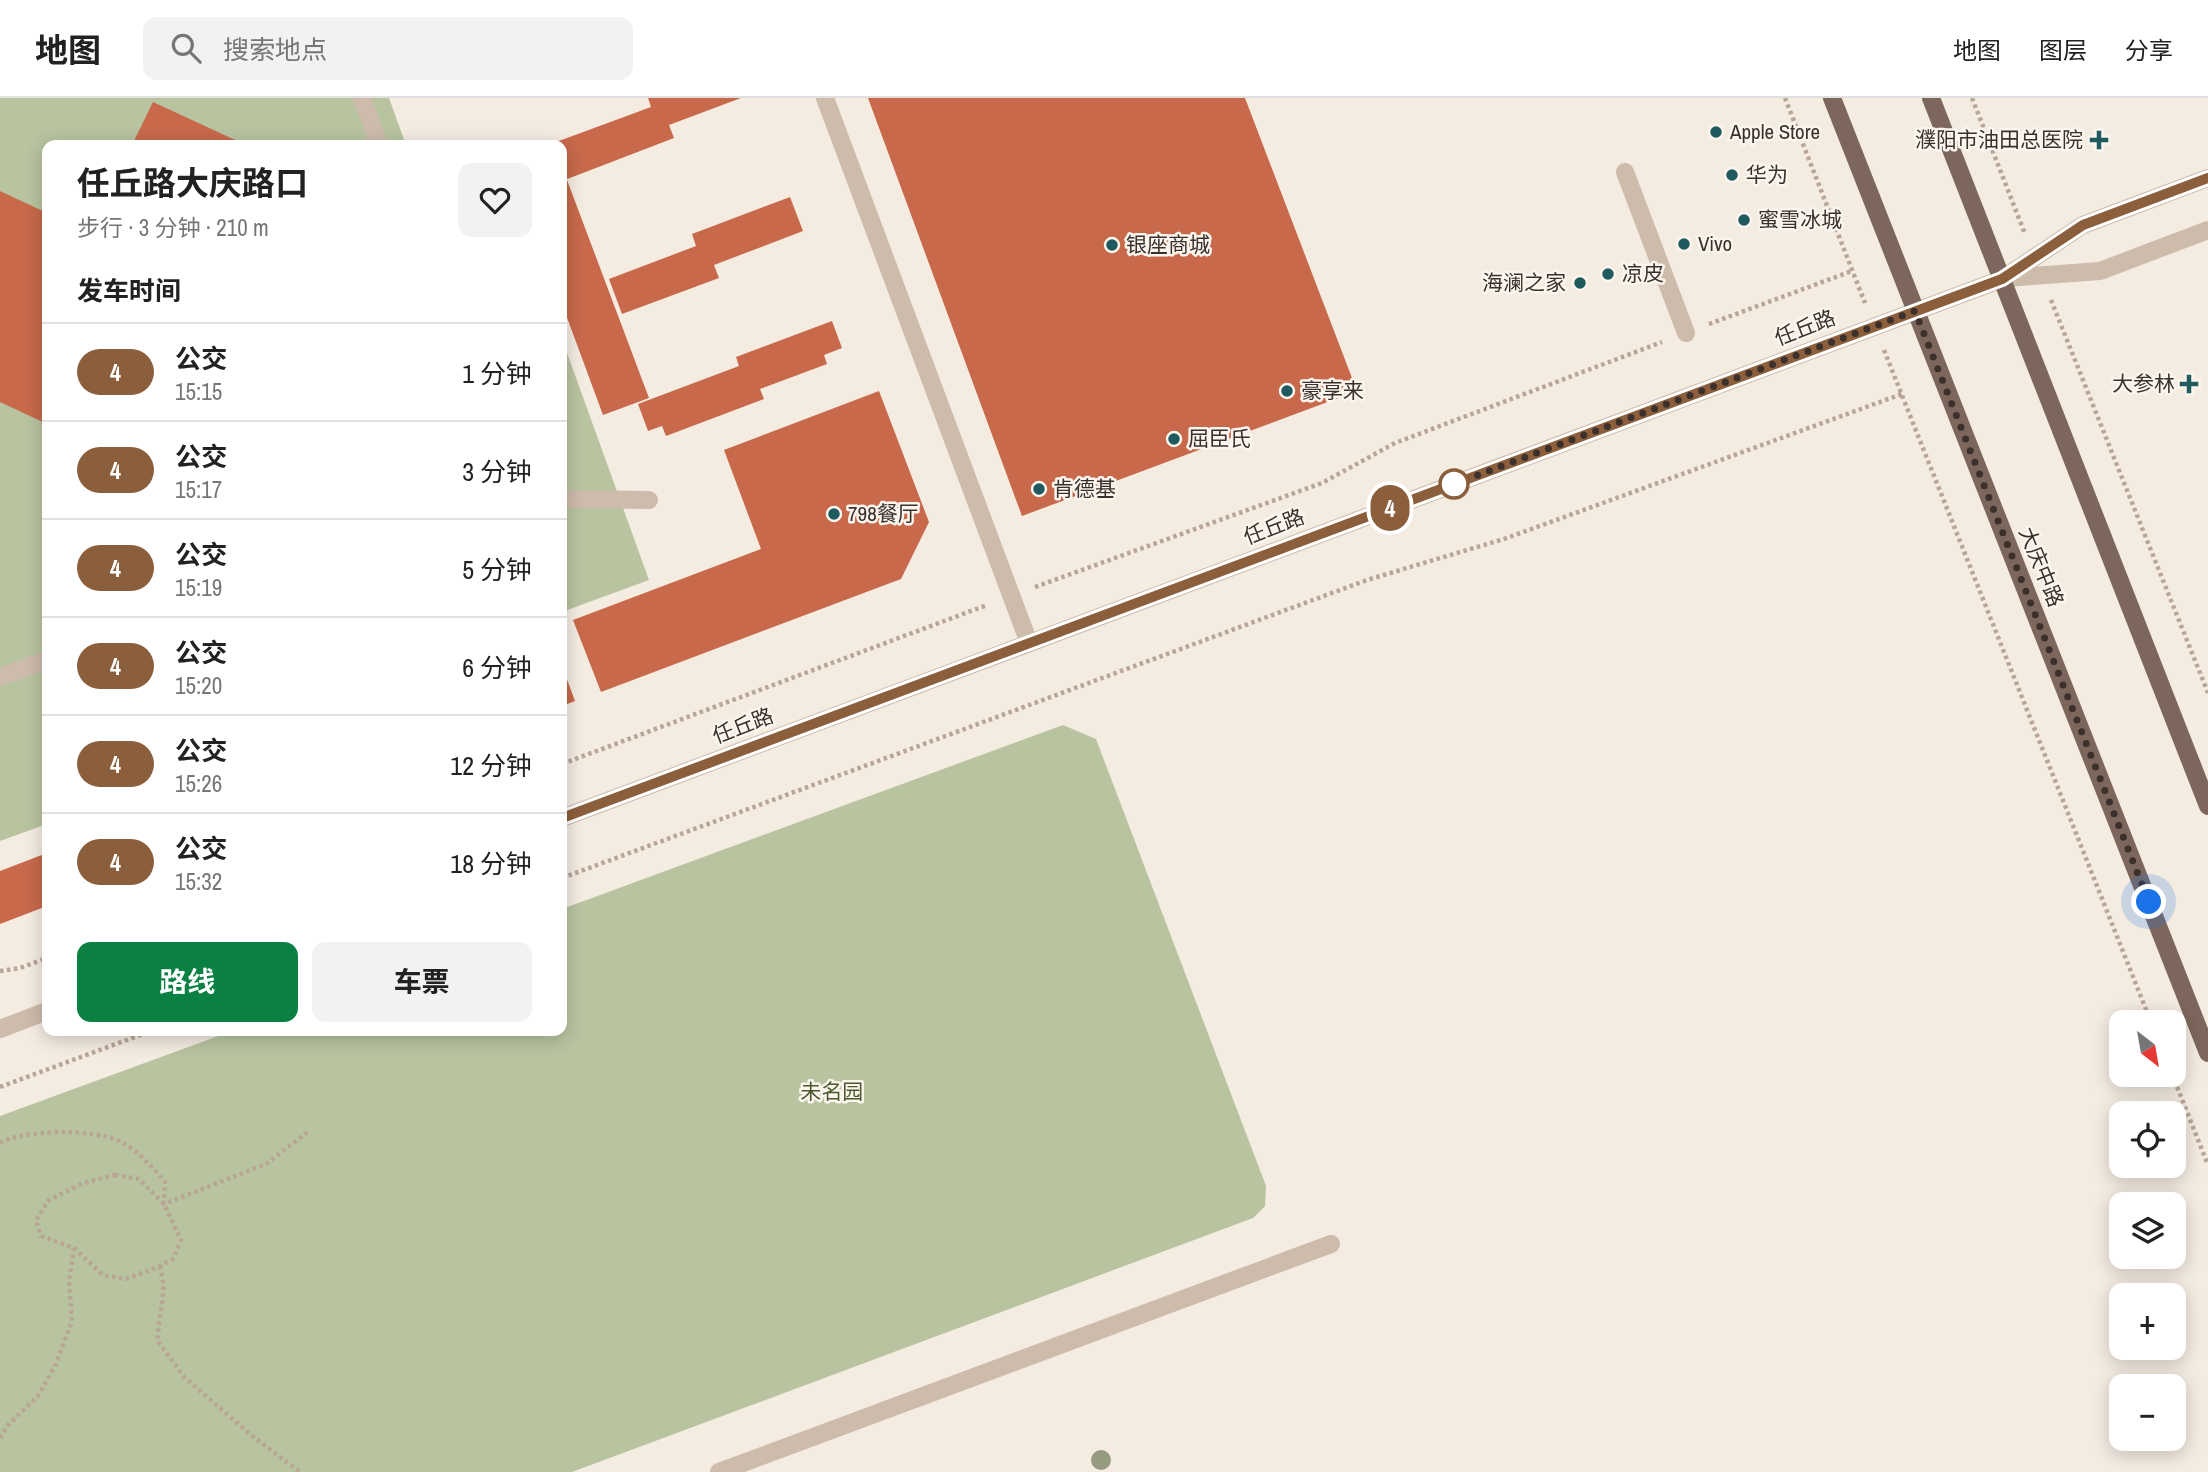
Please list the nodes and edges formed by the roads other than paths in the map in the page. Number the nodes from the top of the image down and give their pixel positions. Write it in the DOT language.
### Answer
graph roads {
  1 [pos="362,98"];
  2 [pos="825,98"];
  3 [pos="1832,98"];
  4 [pos="1931,98"];
  5 [pos="377,140"];
  6 [pos="1625,172"];
  7 [pos="2208,178"];
  8 [pos="2208,230"];
  9 [pos="2002,279"];
  10 [pos="1915,311"];
  11 [pos="1686,333"];
  12 [pos="567,499"];
  13 [pos="649,500"];
  14 [pos="1029,643"];
  15 [pos="42,662"];
  16 [pos="0,677"];
  17 [pos="2208,806"];
  18 [pos="567,816"];
  19 [pos="42,1013"];
  20 [pos="0,1029"];
  21 [pos="2208,1053"];
  22 [pos="1331,1244"];
  23 [pos="719,1472"];
  1 -- 5 [label="street"];
  2 -- 14 [label="street"];
  3 -- 10 [label="main road, 大庆中路"];
  4 -- 9 [label="main road"];
  6 -- 11 [label="street"];
  7 -- 9 [label="street, 任丘路"];
  8 -- 9 [label="street, 任丘路"];
  9 -- 10 [label="street, 任丘路"];
  9 -- 17 [label="main road"];
  10 -- 14 [label="street, 任丘路"];
  10 -- 21 [label="main road, 大庆中路"];
  12 -- 13 [label="street"];
  14 -- 18 [label="street, 任丘路"];
  15 -- 16 [label="street"];
  19 -- 20 [label="street"];
  22 -- 23 [label="street"];
}
